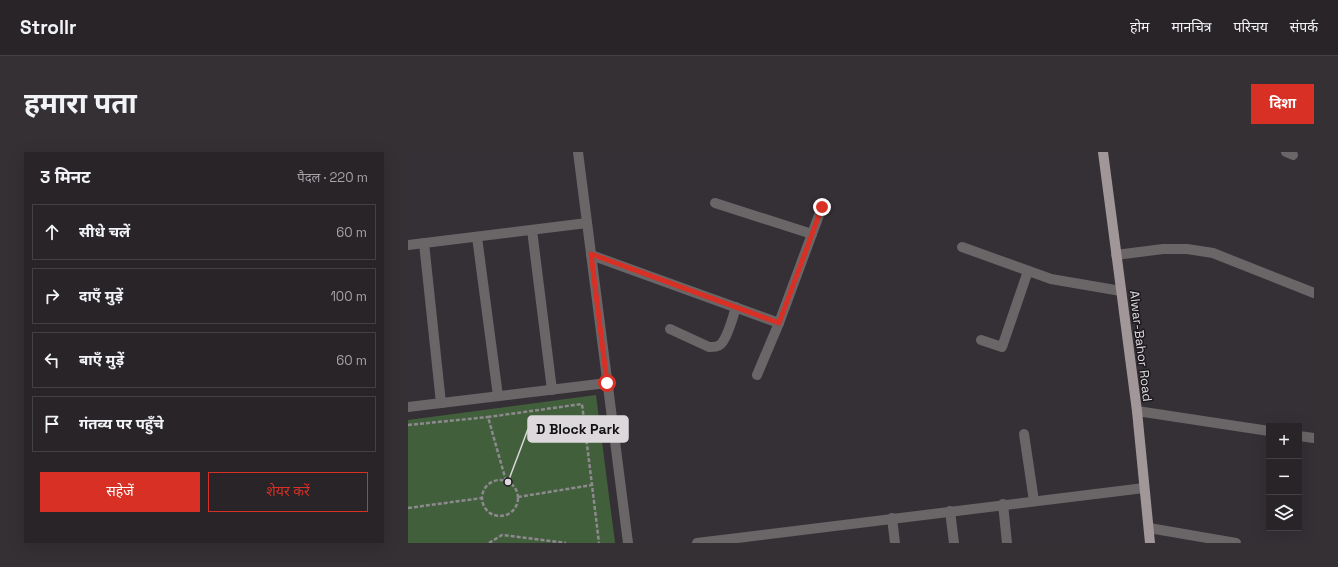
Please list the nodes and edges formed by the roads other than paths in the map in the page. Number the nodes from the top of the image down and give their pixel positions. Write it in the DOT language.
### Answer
graph roads {
  1 [pos="578,152"];
  2 [pos="1103,152"];
  3 [pos="715,203"];
  4 [pos="822,207"];
  5 [pos="587,223"];
  6 [pos="532,230"];
  7 [pos="812,234"];
  8 [pos="477,237"];
  9 [pos="424,243"];
  10 [pos="408,245"];
  11 [pos="962,247"];
  12 [pos="591,254"];
  13 [pos="1116,254"];
  14 [pos="1028,271"];
  15 [pos="1121,291"];
  16 [pos="1314,294"];
  17 [pos="736,307"];
  18 [pos="779,323"];
  19 [pos="670,330"];
  20 [pos="981,340"];
  21 [pos="757,375"];
  22 [pos="607,383"];
  23 [pos="552,390"];
  24 [pos="498,396"];
  25 [pos="442,403"];
  26 [pos="408,408"];
  27 [pos="1136,411"];
  28 [pos="1266,431"];
  29 [pos="1024,434"];
  30 [pos="1302,436"];
  31 [pos="1314,438"];
  32 [pos="1144,488"];
  33 [pos="1034,501"];
  34 [pos="1003,504"];
  35 [pos="950,511"];
  36 [pos="892,518"];
  37 [pos="1149,528"];
  38 [pos="768,539"];
  39 [pos="628,543"];
  40 [pos="697,543"];
  41 [pos="895,543"];
  42 [pos="954,543"];
  43 [pos="1007,543"];
  44 [pos="1150,543"];
  45 [pos="1236,543"];
  1 -- 5 [label="street"];
  2 -- 13 [label="main road, Alwar-Bahor Road"];
  3 -- 7 [label="street"];
  4 -- 7 [label="street"];
  5 -- 6 [label="street"];
  5 -- 12 [label="street"];
  6 -- 8 [label="street"];
  6 -- 23 [label="street"];
  7 -- 18 [label="street"];
  8 -- 9 [label="street"];
  8 -- 24 [label="street"];
  9 -- 10 [label="street"];
  9 -- 25 [label="street"];
  11 -- 14 [label="street"];
  12 -- 17 [label="street"];
  12 -- 22 [label="street"];
  13 -- 15 [label="main road, Alwar-Bahor Road"];
  13 -- 16 [label="street"];
  14 -- 15 [label="street"];
  14 -- 20 [label="street"];
  15 -- 27 [label="main road, Alwar-Bahor Road"];
  17 -- 18 [label="street"];
  17 -- 19 [label="street"];
  18 -- 21 [label="street"];
  22 -- 23 [label="street"];
  22 -- 39 [label="street"];
  23 -- 24 [label="street"];
  24 -- 25 [label="street"];
  25 -- 26 [label="street"];
  27 -- 28 [label="street"];
  27 -- 32 [label="main road, Alwar-Bahor Road"];
  29 -- 33 [label="street"];
  30 -- 31 [label="street"];
  32 -- 33 [label="street"];
  32 -- 37 [label="main road, Alwar-Bahor Road"];
  33 -- 34 [label="street"];
  34 -- 35 [label="street"];
  34 -- 43 [label="street"];
  35 -- 36 [label="street"];
  35 -- 42 [label="street"];
  36 -- 38 [label="street"];
  36 -- 41 [label="street"];
  37 -- 44 [label="main road, Alwar-Bahor Road"];
  37 -- 45 [label="street"];
  38 -- 40 [label="street"];
}
